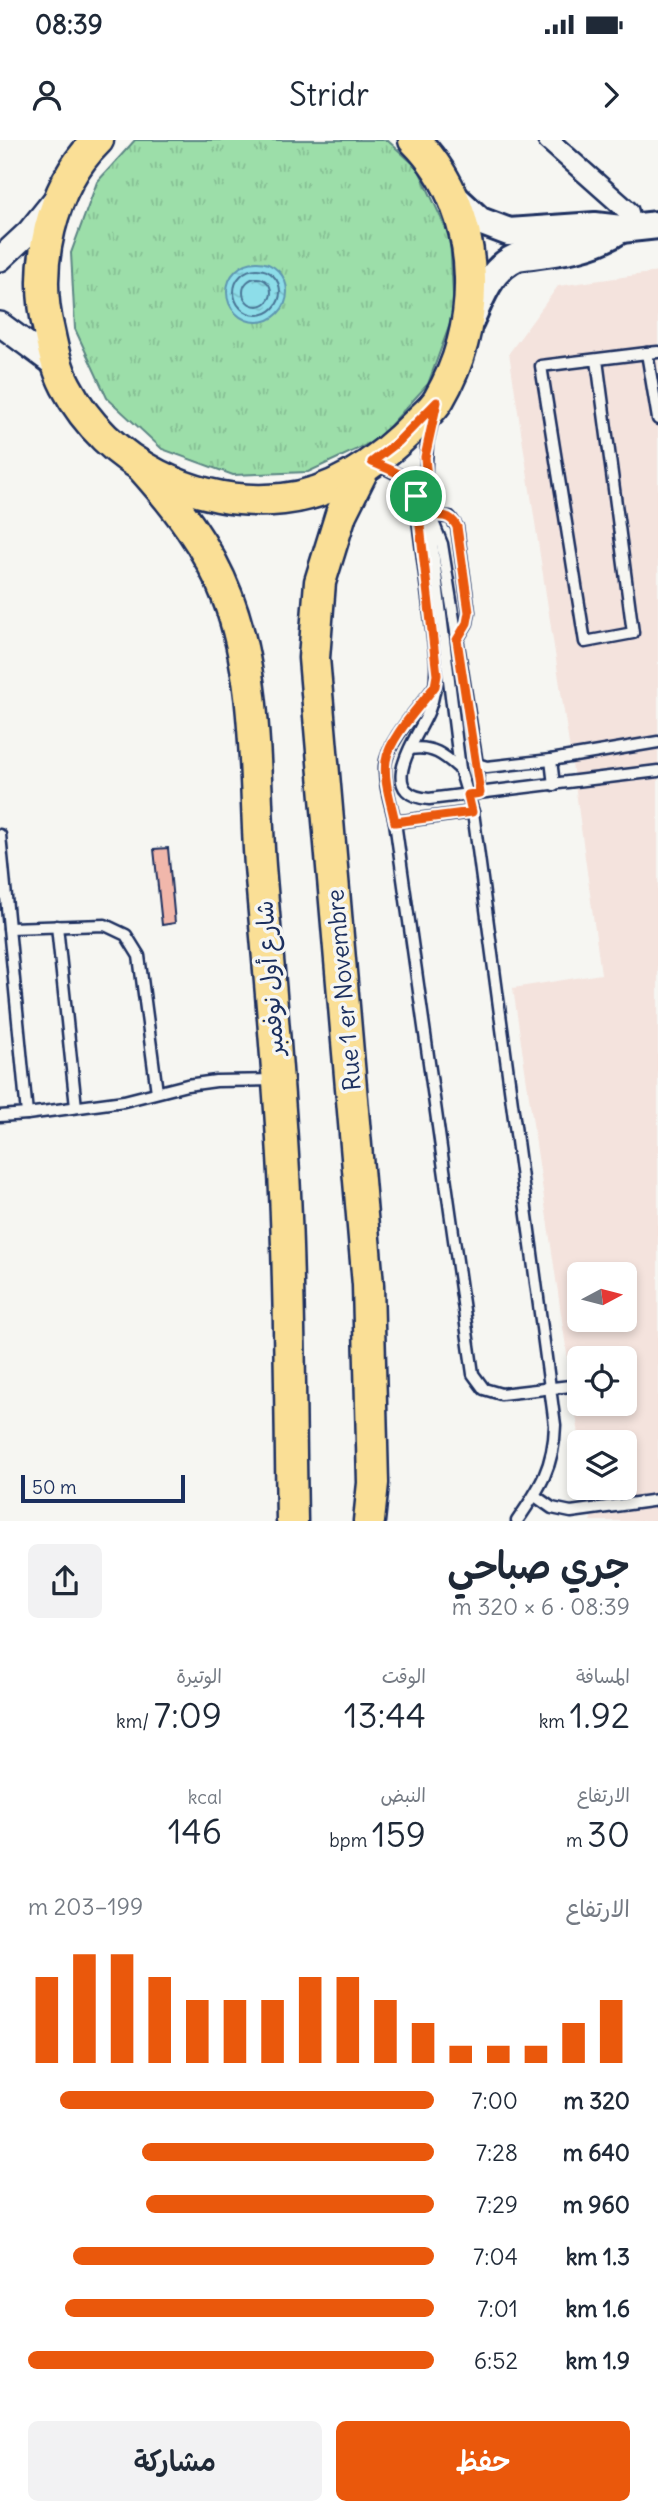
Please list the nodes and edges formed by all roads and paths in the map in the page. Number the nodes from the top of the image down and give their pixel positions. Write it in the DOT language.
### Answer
graph roads {
  1 [pos="98,140"];
  2 [pos="414,140"];
  3 [pos="548,140"];
  4 [pos="65,187"];
  5 [pos="453,196"];
  6 [pos="638,227"];
  7 [pos="0,259"];
  8 [pos="0,324"];
  9 [pos="468,325"];
  10 [pos="653,353"];
  11 [pos="597,360"];
  12 [pos="58,367"];
  13 [pos="437,402"];
  14 [pos="658,419"];
  15 [pos="140,465"];
  16 [pos="368,465"];
  17 [pos="424,516"];
  18 [pos="457,640"];
  19 [pos="435,686"];
  20 [pos="658,743"];
  21 [pos="410,749"];
  22 [pos="551,760"];
  23 [pos="477,764"];
  24 [pos="460,769"];
  25 [pos="658,771"];
  26 [pos="554,785"];
  27 [pos="480,793"];
  28 [pos="468,795"];
  29 [pos="472,812"];
  30 [pos="395,822"];
  31 [pos="0,835"];
  32 [pos="57,926"];
  33 [pos="9,928"];
  34 [pos="277,1080"];
  35 [pos="157,1092"];
  36 [pos="76,1107"];
  37 [pos="27,1114"];
  38 [pos="0,1116"];
  39 [pos="567,1387"];
  40 [pos="550,1389"];
  41 [pos="535,1496"];
  42 [pos="658,1500"];
  43 [pos="571,1517"];
  44 [pos="292,1521"];
  45 [pos="369,1521"];
  46 [pos="517,1521"];
  1 -- 4 [label="main road"];
  2 -- 5 [label="main road"];
  3 -- 6 [label="street"];
  4 -- 7 [label="street"];
  4 -- 12 [label="main road"];
  5 -- 6 [label="main road"];
  5 -- 9 [label="main road"];
  6 -- 9 [label="main road"];
  8 -- 12 [label="street"];
  9 -- 13 [label="main road"];
  10 -- 11 [label="lane"];
  10 -- 14 [label="lane"];
  11 -- 11 [label="lane"];
  12 -- 15 [label="main road"];
  13 -- 16 [label="main road"];
  13 -- 17 [label="lane"];
  15 -- 16 [label="main road"];
  15 -- 34 [label="main road, شارع أول نوفمبر"];
  16 -- 17 [label="lane"];
  16 -- 45 [label="main road, Rue 1 er Novembre"];
  17 -- 18 [label="lane"];
  17 -- 18 [label="lane"];
  17 -- 19 [label="lane"];
  17 -- 24 [label="lane"];
  18 -- 23 [label="lane"];
  19 -- 21 [label="lane"];
  19 -- 30 [label="lane"];
  20 -- 22 [label="lane"];
  21 -- 24 [label="lane"];
  21 -- 28 [label="lane"];
  22 -- 23 [label="lane"];
  22 -- 26 [label="lane"];
  23 -- 27 [label="lane"];
  24 -- 28 [label="lane"];
  25 -- 26 [label="lane"];
  26 -- 27 [label="lane"];
  27 -- 28 [label="lane"];
  28 -- 29 [label="lane"];
  29 -- 30 [label="lane"];
  29 -- 40 [label="lane"];
  30 -- 40 [label="lane"];
  31 -- 33 [label="lane"];
  32 -- 33 [label="lane"];
  32 -- 35 [label="lane"];
  32 -- 36 [label="lane"];
  33 -- 37 [label="lane"];
  34 -- 35 [label="lane"];
  34 -- 44 [label="main road, شارع أول نوفمبر"];
  35 -- 36 [label="lane"];
  36 -- 37 [label="lane"];
  37 -- 38 [label="lane"];
  39 -- 40 [label="lane"];
  40 -- 41 [label="lane"];
  41 -- 43 [label="lane"];
  41 -- 46 [label="lane"];
  42 -- 43 [label="lane"];
}
